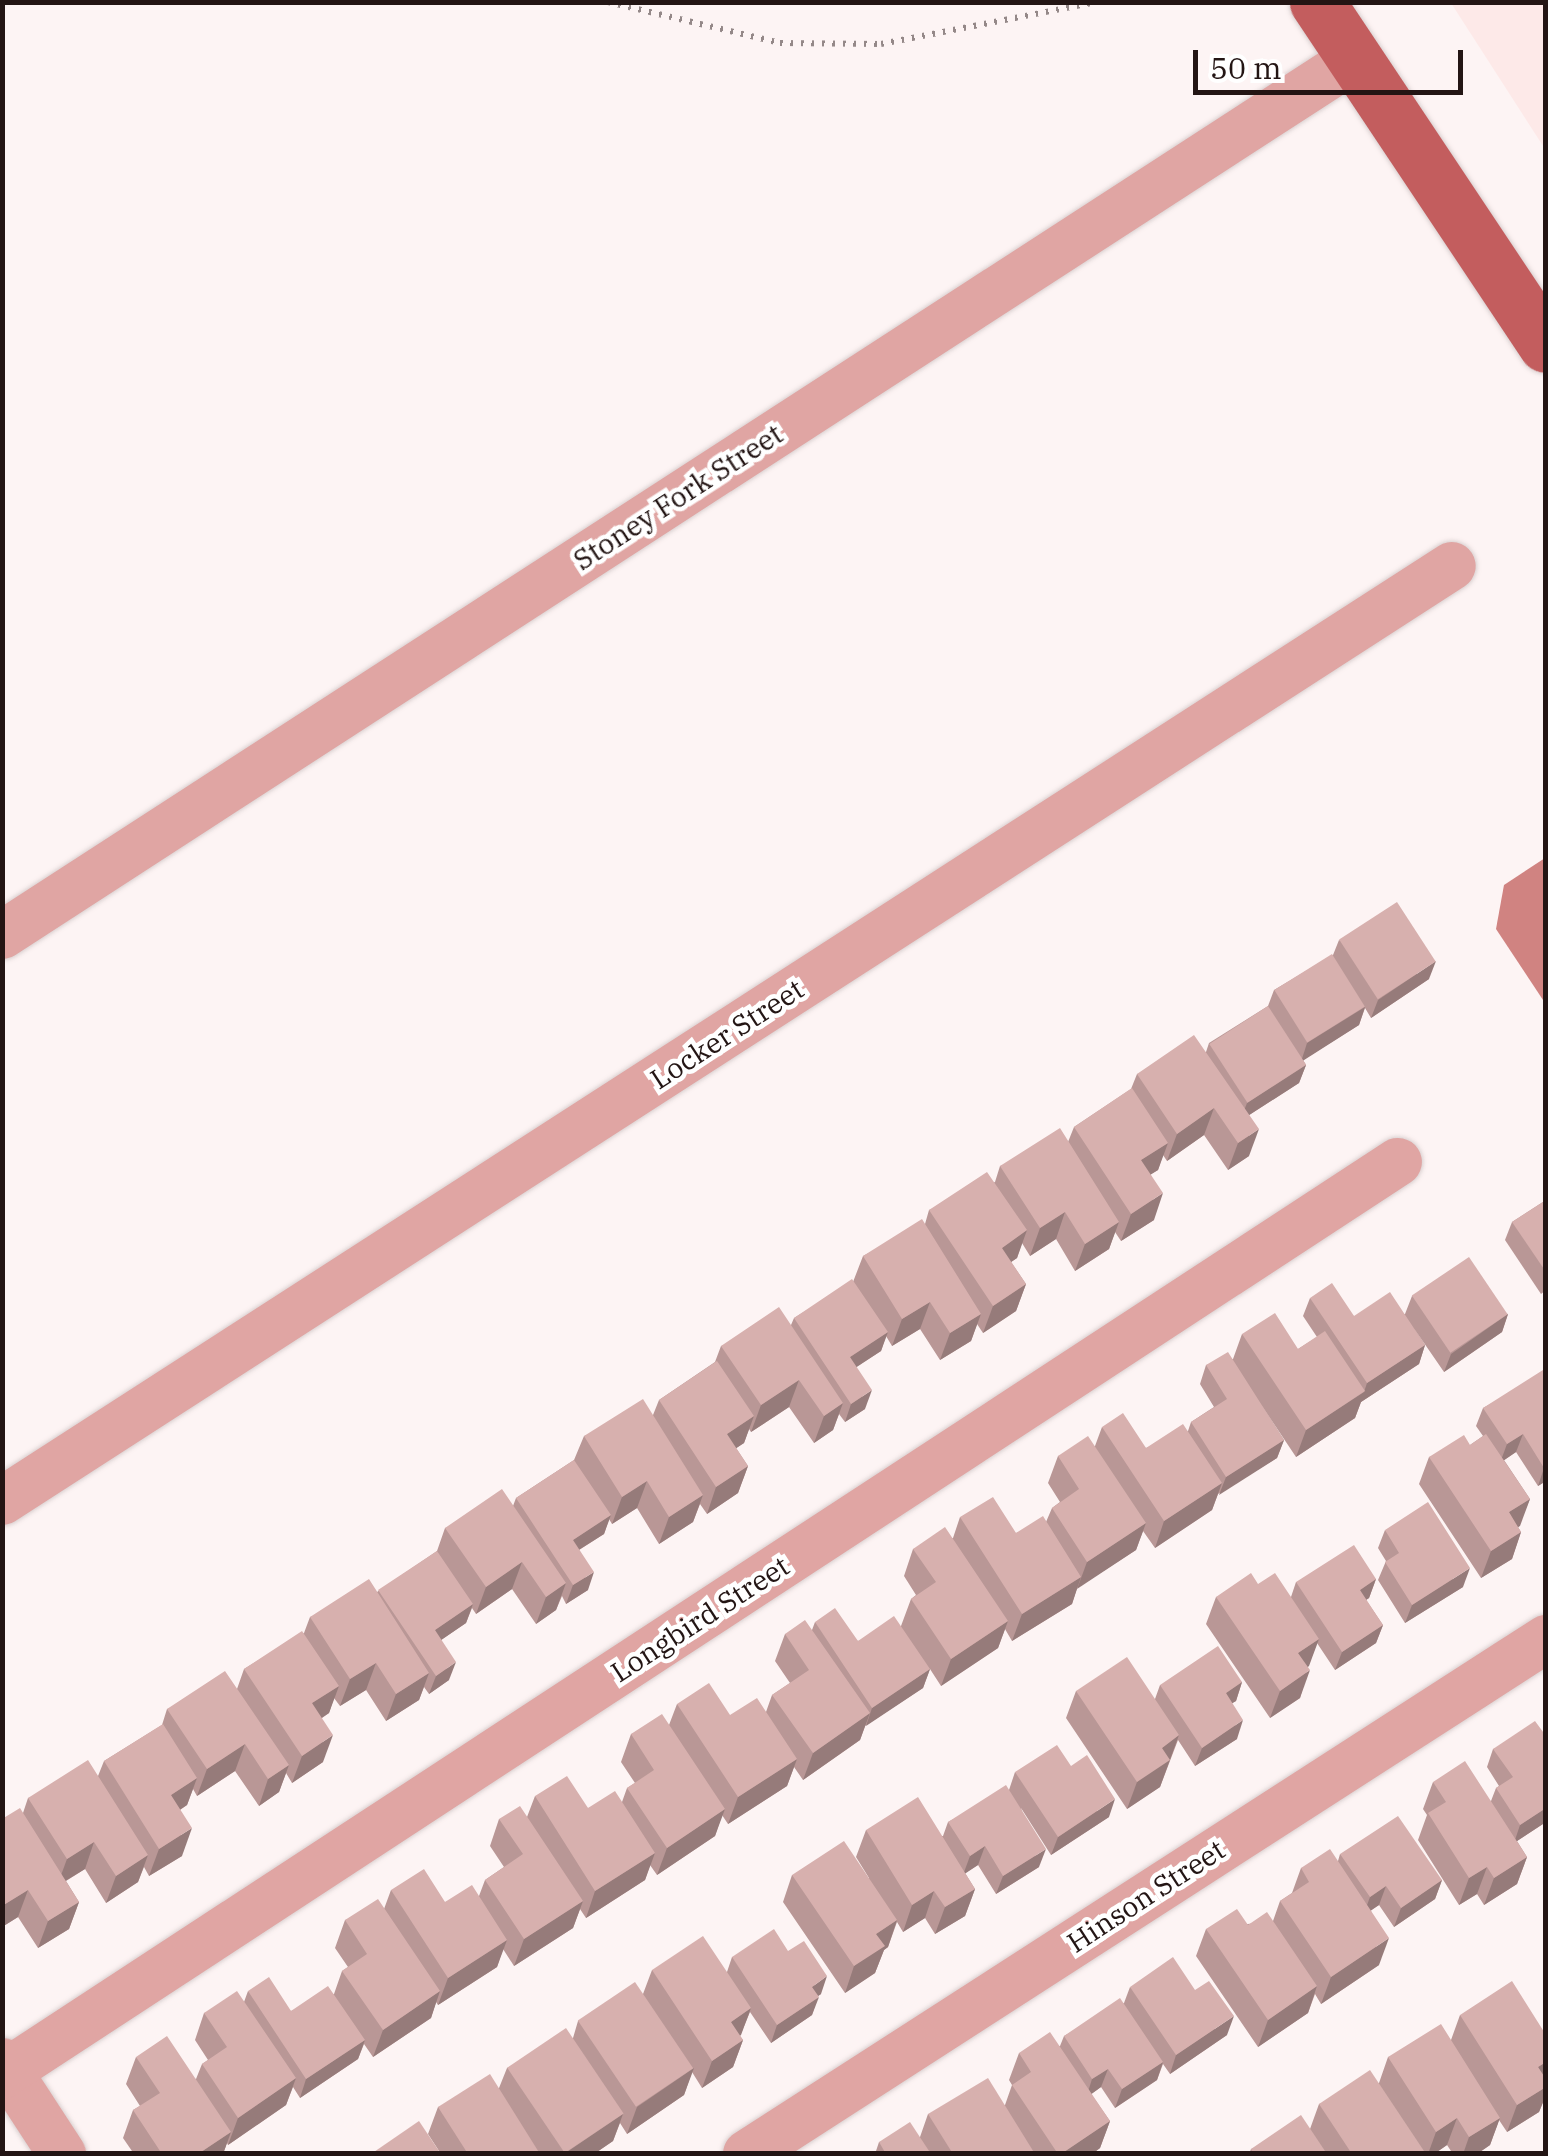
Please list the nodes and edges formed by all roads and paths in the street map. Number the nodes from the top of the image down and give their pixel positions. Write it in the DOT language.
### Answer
graph roads {
  1 [pos="608,2"];
  2 [pos="1098,2"];
  3 [pos="1317,2"];
  4 [pos="1354,59"];
  5 [pos="1546,345"];
  6 [pos="1452,566"];
  7 [pos="2,936"];
  8 [pos="1398,1162"];
  9 [pos="2,1501"];
  10 [pos="1546,1639"];
  11 [pos="5,2070"];
  12 [pos="62,2154"];
  13 [pos="747,2154"];
  1 -- 2 [label="path"];
  3 -- 4 [label="main road"];
  4 -- 5 [label="main road"];
  4 -- 7 [label="street, Stoney Fork Street"];
  6 -- 9 [label="street, Locker Street"];
  8 -- 11 [label="street, Longbird Street"];
  10 -- 13 [label="street, Hinson Street"];
  11 -- 12 [label="street"];
}
